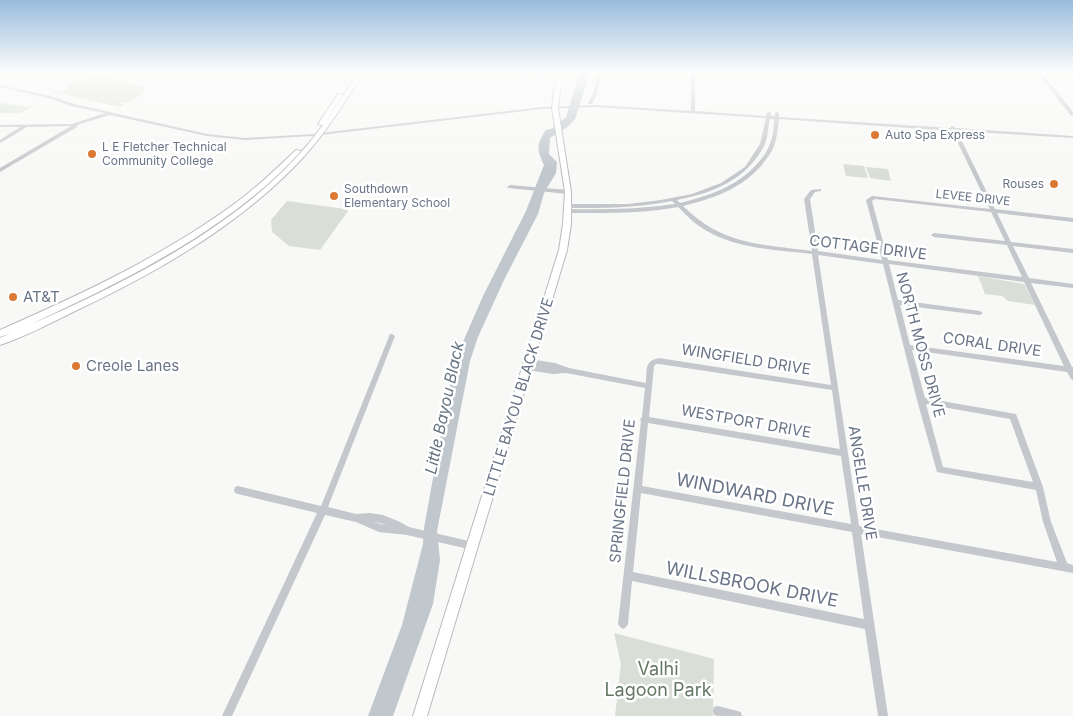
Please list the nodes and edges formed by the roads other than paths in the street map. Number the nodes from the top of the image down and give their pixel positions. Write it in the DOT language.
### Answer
graph roads {
  1 [pos="76,105"];
  2 [pos="332,105"];
  3 [pos="339,105"];
  4 [pos="574,105"];
  5 [pos="589,105"];
  6 [pos="626,105"];
  7 [pos="693,105"];
  8 [pos="555,106"];
  9 [pos="693,110"];
  10 [pos="110,114"];
  11 [pos="769,115"];
  12 [pos="777,116"];
  13 [pos="79,124"];
  14 [pos="0,126"];
  15 [pos="26,126"];
  16 [pos="953,127"];
  17 [pos="1073,133"];
  18 [pos="320,134"];
  19 [pos="312,135"];
  20 [pos="1073,137"];
  21 [pos="0,142"];
  22 [pos="0,170"];
  23 [pos="510,187"];
  24 [pos="819,190"];
  25 [pos="568,192"];
  26 [pos="870,198"];
  27 [pos="677,203"];
  28 [pos="568,208"];
  29 [pos="994,211"];
  30 [pos="1073,220"];
  31 [pos="934,234"];
  32 [pos="1010,244"];
  33 [pos="1073,251"];
  34 [pos="814,254"];
  35 [pos="885,263"];
  36 [pos="1028,281"];
  37 [pos="1073,286"];
  38 [pos="896,302"];
  39 [pos="980,313"];
  40 [pos="0,334"];
  41 [pos="392,336"];
  42 [pos="0,342"];
  43 [pos="907,347"];
  44 [pos="654,362"];
  45 [pos="528,364"];
  46 [pos="1072,373"];
  47 [pos="648,386"];
  48 [pos="834,388"];
  49 [pos="921,400"];
  50 [pos="644,419"];
  51 [pos="844,453"];
  52 [pos="1039,487"];
  53 [pos="637,489"];
  54 [pos="238,490"];
  55 [pos="323,510"];
  56 [pos="855,530"];
  57 [pos="473,546"];
  58 [pos="1069,568"];
  59 [pos="629,576"];
  60 [pos="623,624"];
  61 [pos="870,625"];
  62 [pos="718,712"];
  63 [pos="227,716"];
  64 [pos="420,716"];
  65 [pos="737,716"];
  66 [pos="883,716"];
  1 -- 10 [label="street"];
  2 -- 19 [label="main road"];
  3 -- 18 [label="main road"];
  4 -- 8 [label="street"];
  5 -- 9 [label="street"];
  6 -- 9 [label="street"];
  7 -- 9 [label="street"];
  8 -- 18 [label="street"];
  8 -- 25 [label="main road, LITTLE BAYOU BLACK DRIVE"];
  9 -- 11 [label="street"];
  10 -- 13 [label="street"];
  10 -- 19 [label="street"];
  11 -- 12 [label="street"];
  11 -- 27 [label="street"];
  12 -- 16 [label="street"];
  12 -- 27 [label="street"];
  13 -- 15 [label="street"];
  13 -- 22 [label="street"];
  14 -- 15 [label="street"];
  15 -- 21 [label="street"];
  16 -- 17 [label="street"];
  16 -- 20 [label="street"];
  16 -- 29 [label="street"];
  18 -- 19 [label="street"];
  18 -- 42 [label="main road"];
  19 -- 40 [label="main road"];
  23 -- 25 [label="street"];
  24 -- 34 [label="street, ANGELLE DRIVE"];
  25 -- 28 [label="main road, LITTLE BAYOU BLACK DRIVE"];
  26 -- 29 [label="street, LEVEE DRIVE"];
  26 -- 35 [label="street, NORTH MOSS DRIVE"];
  27 -- 28 [label="street"];
  27 -- 34 [label="street, COTTAGE DRIVE"];
  28 -- 45 [label="main road, LITTLE BAYOU BLACK DRIVE"];
  29 -- 30 [label="street, LEVEE DRIVE"];
  29 -- 32 [label="street"];
  31 -- 32 [label="street"];
  32 -- 33 [label="street"];
  32 -- 36 [label="street"];
  34 -- 35 [label="street, COTTAGE DRIVE"];
  34 -- 48 [label="street, ANGELLE DRIVE"];
  35 -- 36 [label="street, COTTAGE DRIVE"];
  35 -- 38 [label="street, NORTH MOSS DRIVE"];
  36 -- 37 [label="street, COTTAGE DRIVE"];
  36 -- 46 [label="street"];
  38 -- 39 [label="street"];
  38 -- 43 [label="street, NORTH MOSS DRIVE"];
  41 -- 55 [label="street"];
  43 -- 46 [label="street, CORAL DRIVE"];
  43 -- 49 [label="street, NORTH MOSS DRIVE"];
  44 -- 47 [label="street, SPRINGFIELD DRIVE"];
  44 -- 48 [label="street, WINGFIELD DRIVE"];
  45 -- 47 [label="street"];
  45 -- 57 [label="main road, LITTLE BAYOU BLACK DRIVE"];
  47 -- 50 [label="street, SPRINGFIELD DRIVE"];
  48 -- 51 [label="street, ANGELLE DRIVE"];
  49 -- 52 [label="street"];
  49 -- 52 [label="street, NORTH MOSS DRIVE"];
  50 -- 51 [label="street, WESTPORT DRIVE"];
  50 -- 53 [label="street, SPRINGFIELD DRIVE"];
  51 -- 56 [label="street, ANGELLE DRIVE"];
  52 -- 58 [label="street"];
  53 -- 56 [label="street, WINDWARD DRIVE"];
  53 -- 59 [label="street, SPRINGFIELD DRIVE"];
  54 -- 55 [label="street"];
  55 -- 57 [label="street"];
  55 -- 63 [label="street"];
  56 -- 58 [label="street, WINDWARD DRIVE"];
  56 -- 61 [label="street, ANGELLE DRIVE"];
  57 -- 64 [label="main road, LITTLE BAYOU BLACK DRIVE"];
  59 -- 60 [label="street, SPRINGFIELD DRIVE"];
  59 -- 61 [label="street, WILLSBROOK DRIVE"];
  61 -- 66 [label="street, ANGELLE DRIVE"];
  62 -- 65 [label="street"];
}
